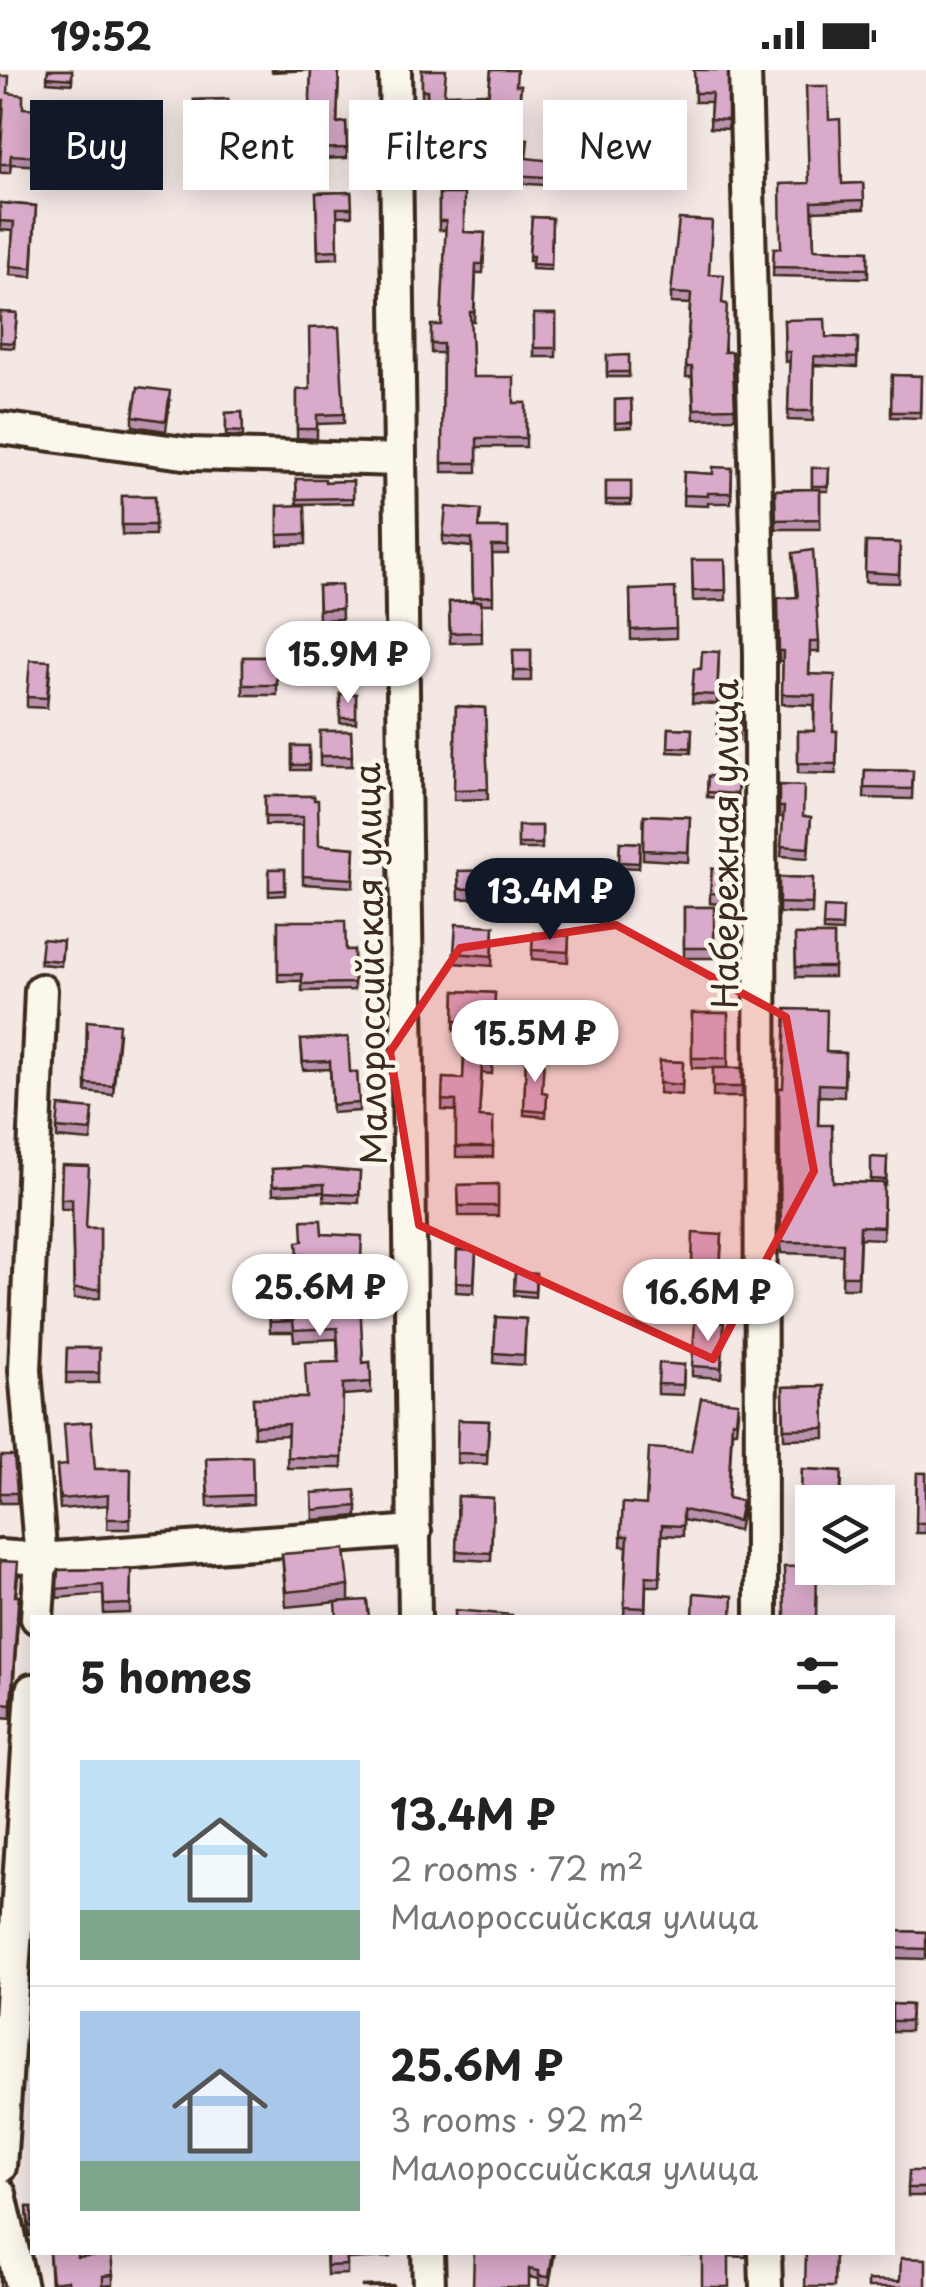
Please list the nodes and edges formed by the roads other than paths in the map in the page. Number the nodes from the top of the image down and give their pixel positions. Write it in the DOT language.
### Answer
graph roads {
  1 [pos="395,70"];
  2 [pos="745,70"];
  3 [pos="0,428"];
  4 [pos="400,460"];
  5 [pos="40,990"];
  6 [pos="414,1531"];
  7 [pos="0,1556"];
  8 [pos="42,1559"];
  9 [pos="38,1615"];
  10 [pos="415,1615"];
  11 [pos="762,1615"];
  12 [pos="30,1720"];
  13 [pos="0,2167"];
  14 [pos="0,2194"];
  15 [pos="428,2255"];
  16 [pos="765,2255"];
  17 [pos="21,2287"];
  18 [pos="428,2287"];
  19 [pos="766,2287"];
  1 -- 4 [label="street, Малороссийская улица"];
  2 -- 11 [label="street, Набережная улица"];
  3 -- 4 [label="street"];
  4 -- 6 [label="street, Малороссийская улица"];
  5 -- 8 [label="street"];
  6 -- 8 [label="street"];
  6 -- 10 [label="street, Малороссийская улица"];
  7 -- 8 [label="street"];
  8 -- 9 [label="street"];
  12 -- 13 [label="street"];
  14 -- 17 [label="street"];
  15 -- 18 [label="street"];
  16 -- 19 [label="street"];
}
